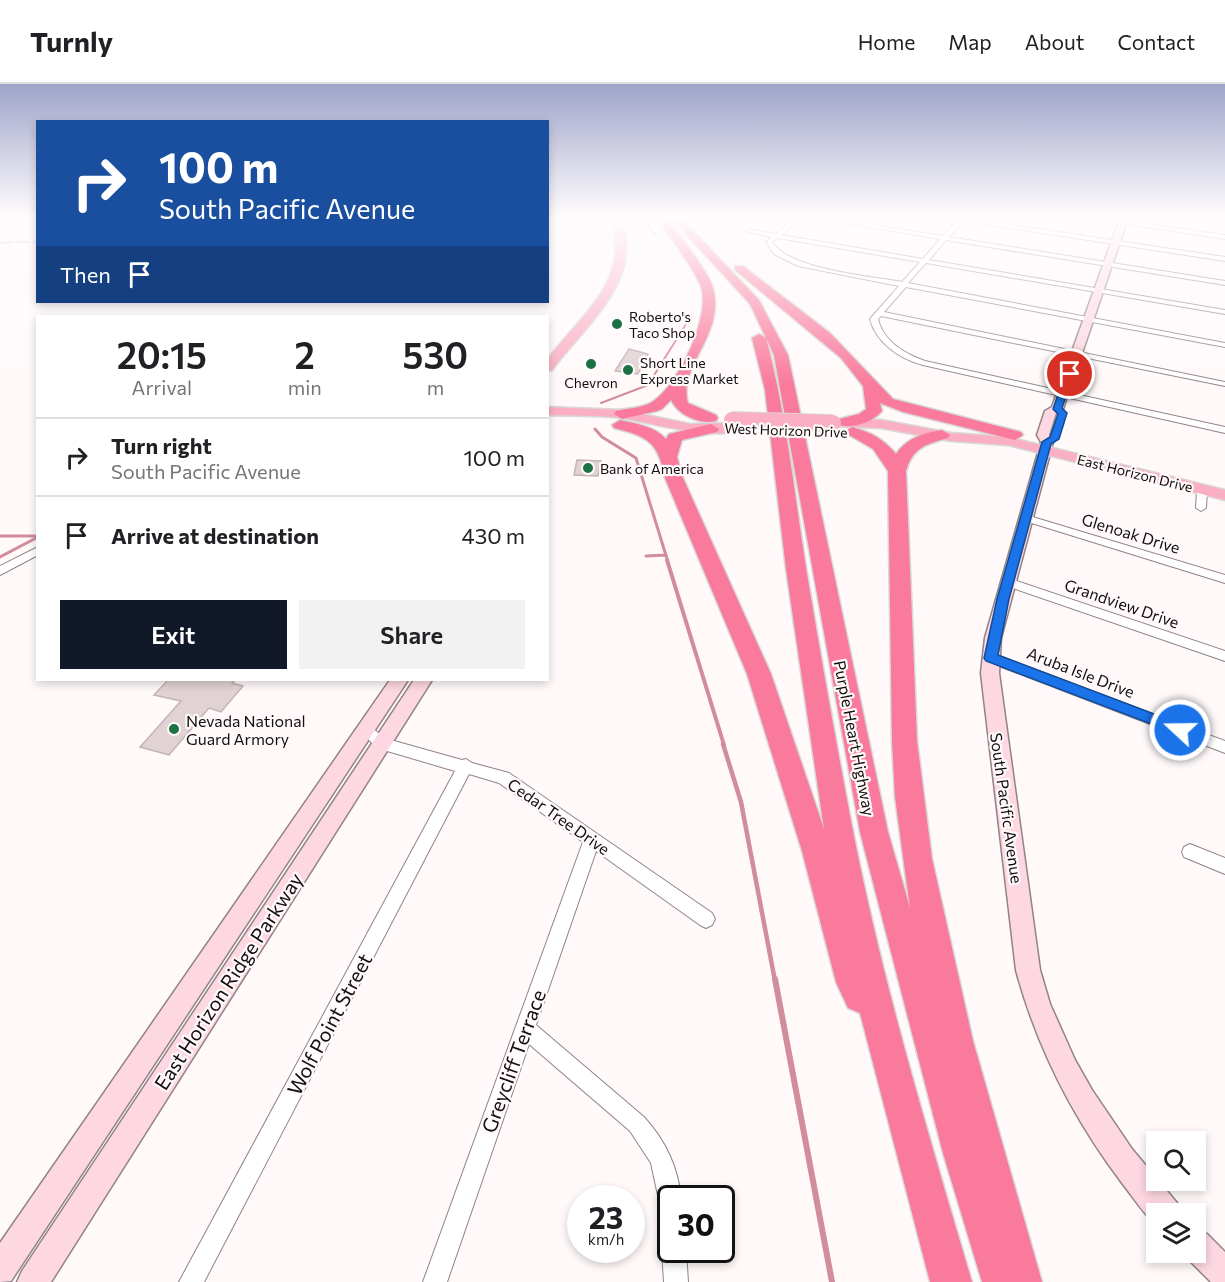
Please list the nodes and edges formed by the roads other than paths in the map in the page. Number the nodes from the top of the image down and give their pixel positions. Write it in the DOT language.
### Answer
graph roads {
  1 [pos="612,274"];
  2 [pos="699,274"];
  3 [pos="716,274"];
  4 [pos="728,274"];
  5 [pos="747,274"];
  6 [pos="844,274"];
  7 [pos="913,274"];
  8 [pos="1006,274"];
  9 [pos="1105,274"];
  10 [pos="1166,274"];
  11 [pos="1225,283"];
  12 [pos="903,285"];
  13 [pos="1099,290"];
  14 [pos="1225,312"];
  15 [pos="878,313"];
  16 [pos="1089,320"];
  17 [pos="569,330"];
  18 [pos="1225,345"];
  19 [pos="549,346"];
  20 [pos="1077,354"];
  21 [pos="549,365"];
  22 [pos="681,381"];
  23 [pos="1225,384"];
  24 [pos="870,386"];
  25 [pos="1063,394"];
  26 [pos="549,411"];
  27 [pos="549,419"];
  28 [pos="621,419"];
  29 [pos="711,423"];
  30 [pos="841,427"];
  31 [pos="1225,430"];
  32 [pos="917,431"];
  33 [pos="942,435"];
  34 [pos="1015,435"];
  35 [pos="1046,446"];
  36 [pos="670,454"];
  37 [pos="897,471"];
  38 [pos="1225,487"];
  39 [pos="1202,490"];
  40 [pos="1225,495"];
  41 [pos="1201,508"];
  42 [pos="1026,518"];
  43 [pos="36,551"];
  44 [pos="0,571"];
  45 [pos="1225,579"];
  46 [pos="1008,582"];
  47 [pos="1225,656"];
  48 [pos="991,658"];
  49 [pos="399,681"];
  50 [pos="422,681"];
  51 [pos="374,737"];
  52 [pos="1225,747"];
  53 [pos="466,765"];
  54 [pos="592,839"];
  55 [pos="1190,852"];
  56 [pos="1225,866"];
  57 [pos="706,919"];
  58 [pos="525,1028"];
  59 [pos="883,1041"];
  60 [pos="667,1185"];
  61 [pos="1157,1203"];
  62 [pos="1206,1255"];
  63 [pos="675,1263"];
  64 [pos="0,1270"];
  65 [pos="1225,1274"];
  66 [pos="33,1282"];
  67 [pos="191,1282"];
  68 [pos="435,1282"];
  69 [pos="676,1282"];
  70 [pos="951,1282"];
  71 [pos="1003,1282"];
  72 [pos="1021,1282"];
  1 -- 17 [label="main road"];
  2 -- 22 [label="highway"];
  3 -- 59 [label="highway, Purple Heart Highway"];
  4 -- 71 [label="highway, Purple Heart Highway"];
  5 -- 24 [label="highway"];
  6 -- 12 [label="street"];
  7 -- 12 [label="street"];
  8 -- 13 [label="street"];
  9 -- 13 [label="street, South Pacific Avenue"];
  10 -- 11 [label="street"];
  12 -- 15 [label="street"];
  12 -- 16 [label="street"];
  13 -- 14 [label="street"];
  13 -- 16 [label="street, South Pacific Avenue"];
  15 -- 20 [label="street"];
  15 -- 25 [label="street"];
  16 -- 18 [label="street"];
  16 -- 20 [label="street, South Pacific Avenue"];
  17 -- 19 [label="main road"];
  17 -- 21 [label="main road"];
  20 -- 23 [label="street"];
  20 -- 25 [label="street, South Pacific Avenue"];
  22 -- 28 [label="highway"];
  22 -- 29 [label="highway"];
  24 -- 30 [label="highway"];
  24 -- 34 [label="highway"];
  25 -- 31 [label="street"];
  25 -- 35 [label="street, South Pacific Avenue"];
  26 -- 28 [label="main road, West Horizon Drive"];
  27 -- 28 [label="main road, West Horizon Drive"];
  28 -- 29 [label="main road, West Horizon Drive"];
  28 -- 36 [label="highway"];
  29 -- 30 [label="main road, West Horizon Drive"];
  29 -- 36 [label="highway"];
  30 -- 32 [label="main road, West Horizon Drive"];
  30 -- 37 [label="highway"];
  32 -- 33 [label="main road, West Horizon Drive"];
  32 -- 34 [label="main road, West Horizon Drive"];
  33 -- 35 [label="main road, West Horizon Drive"];
  33 -- 37 [label="highway"];
  34 -- 35 [label="main road, West Horizon Drive"];
  35 -- 38 [label="main road, East Horizon Drive"];
  35 -- 39 [label="main road, East Horizon Drive"];
  35 -- 42 [label="street, South Pacific Avenue"];
  36 -- 59 [label="highway"];
  37 -- 72 [label="highway"];
  39 -- 40 [label="main road, East Horizon Drive"];
  39 -- 41 [label="street"];
  42 -- 45 [label="street, Glenoak Drive"];
  42 -- 46 [label="street, South Pacific Avenue"];
  43 -- 44 [label="street"];
  46 -- 47 [label="street, Grandview Drive"];
  46 -- 48 [label="street, South Pacific Avenue"];
  48 -- 52 [label="street, Aruba Isle Drive"];
  48 -- 61 [label="street, South Pacific Avenue"];
  49 -- 51 [label="street, East Horizon Ridge Parkway"];
  50 -- 51 [label="street, East Horizon Ridge Parkway"];
  51 -- 53 [label="street, Cedar Tree Drive"];
  51 -- 64 [label="street, East Horizon Ridge Parkway"];
  51 -- 66 [label="street, East Horizon Ridge Parkway"];
  53 -- 54 [label="street, Cedar Tree Drive"];
  53 -- 67 [label="street, Wolf Point Street"];
  54 -- 57 [label="street, Cedar Tree Drive"];
  54 -- 58 [label="street, Greycliff Terrace"];
  55 -- 56 [label="street"];
  58 -- 60 [label="street"];
  58 -- 68 [label="street, Greycliff Terrace"];
  59 -- 70 [label="highway, Purple Heart Highway"];
  62 -- 65 [label="street"];
  63 -- 69 [label="street"];
}
